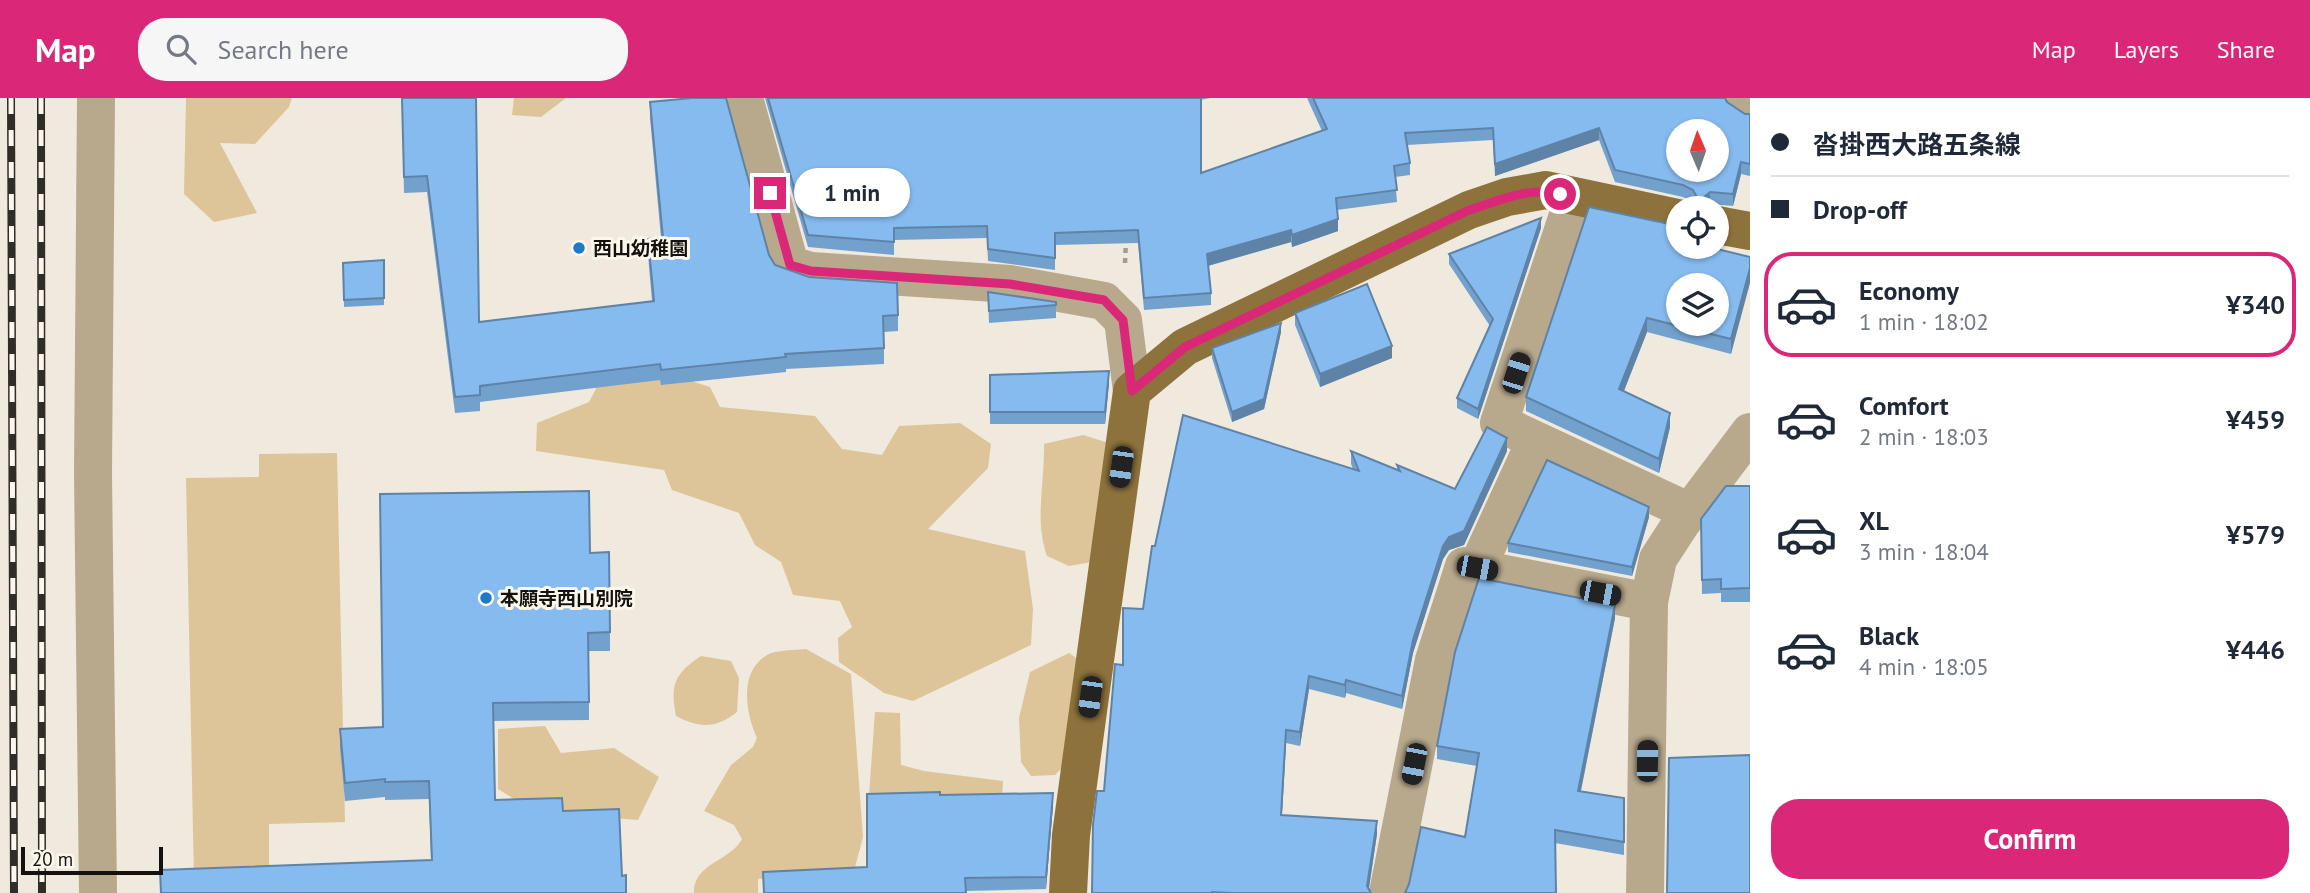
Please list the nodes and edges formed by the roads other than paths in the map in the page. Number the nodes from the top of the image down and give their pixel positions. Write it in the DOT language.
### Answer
graph roads {
  1 [pos="96,98"];
  2 [pos="744,98"];
  3 [pos="1742,98"];
  4 [pos="1750,105"];
  5 [pos="1574,197"];
  6 [pos="1666,216"];
  7 [pos="1729,227"];
  8 [pos="1750,231"];
  9 [pos="1132,391"];
  10 [pos="1750,432"];
  11 [pos="1535,442"];
  12 [pos="1690,512"];
  13 [pos="1477,568"];
  14 [pos="1649,603"];
  15 [pos="98,893"];
  16 [pos="1068,893"];
  17 [pos="1388,893"];
  18 [pos="1645,893"];
  1 -- 15 [label="street"];
  2 -- 9 [label="street"];
  3 -- 4 [label="street"];
  5 -- 6 [label="main road"];
  5 -- 9 [label="main road"];
  5 -- 11 [label="street"];
  7 -- 8 [label="main road"];
  9 -- 16 [label="main road"];
  10 -- 12 [label="street"];
  11 -- 12 [label="street"];
  11 -- 13 [label="street"];
  12 -- 14 [label="street"];
  13 -- 14 [label="street"];
  13 -- 17 [label="street"];
  14 -- 18 [label="street"];
}
